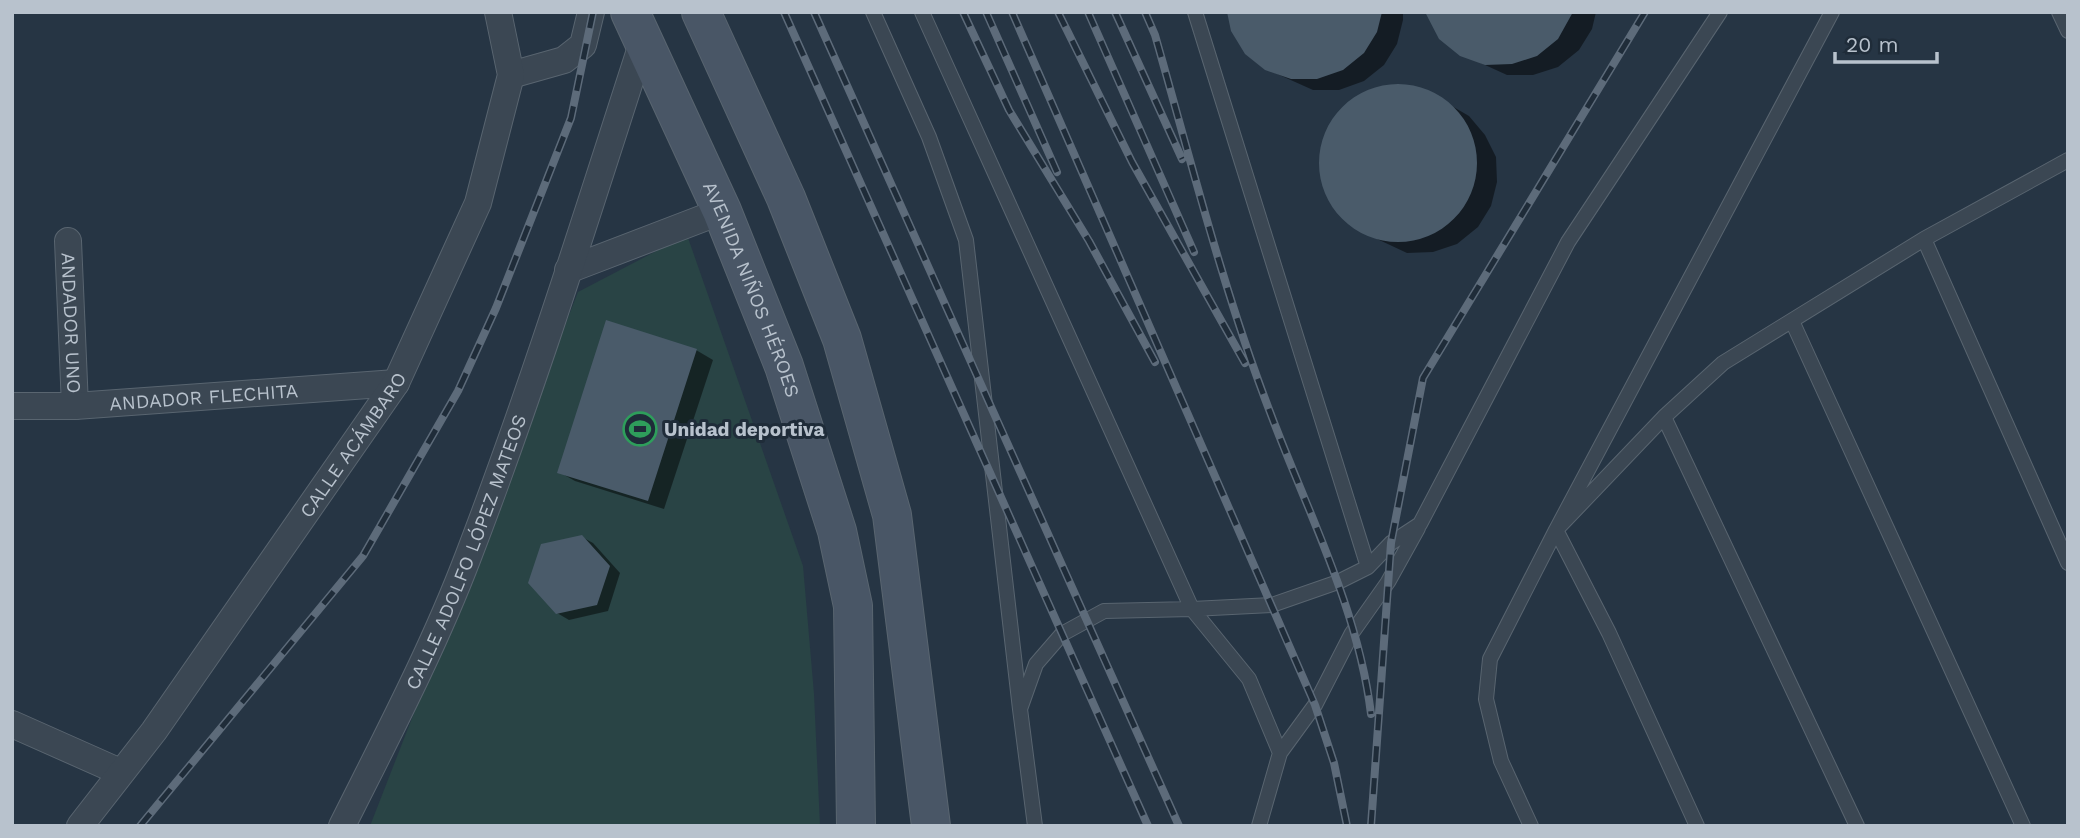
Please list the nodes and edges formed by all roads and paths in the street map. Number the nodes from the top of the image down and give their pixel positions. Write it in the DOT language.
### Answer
graph roads {
  1 [pos="498,12"];
  2 [pos="591,12"];
  3 [pos="701,12"];
  4 [pos="873,12"];
  5 [pos="922,12"];
  6 [pos="1195,12"];
  7 [pos="1720,12"];
  8 [pos="1832,12"];
  9 [pos="2059,12"];
  10 [pos="636,27"];
  11 [pos="2068,31"];
  12 [pos="511,75"];
  13 [pos="2068,160"];
  14 [pos="722,211"];
  15 [pos="1924,239"];
  16 [pos="68,241"];
  17 [pos="568,270"];
  18 [pos="1792,321"];
  19 [pos="397,383"];
  20 [pos="12,406"];
  21 [pos="75,406"];
  22 [pos="1664,417"];
  23 [pos="1420,524"];
  24 [pos="1556,530"];
  25 [pos="2068,563"];
  26 [pos="1368,567"];
  27 [pos="1192,609"];
  28 [pos="1020,709"];
  29 [pos="12,724"];
  30 [pos="1280,753"];
  31 [pos="120,772"];
  32 [pos="80,826"];
  33 [pos="342,826"];
  34 [pos="856,826"];
  35 [pos="931,826"];
  36 [pos="1035,826"];
  37 [pos="1259,826"];
  38 [pos="1531,826"];
  39 [pos="1697,826"];
  40 [pos="1857,826"];
  41 [pos="2023,826"];
  1 -- 12 [label="street, CALLE ACÁMBARO"];
  2 -- 12 [label="street"];
  3 -- 35 [label="main road"];
  4 -- 28 [label="lane"];
  5 -- 27 [label="lane"];
  6 -- 26 [label="lane"];
  7 -- 23 [label="lane"];
  8 -- 24 [label="lane"];
  9 -- 11 [label="lane"];
  10 -- 14 [label="main road, AVENIDA NIÑOS HÉROES"];
  10 -- 17 [label="street, CALLE ADOLFO LÓPEZ MATEOS"];
  12 -- 19 [label="street, CALLE ACÁMBARO"];
  13 -- 15 [label="lane"];
  14 -- 17 [label="street"];
  14 -- 34 [label="main road, AVENIDA NIÑOS HÉROES"];
  15 -- 18 [label="lane"];
  15 -- 25 [label="lane"];
  16 -- 21 [label="street, ANDADOR UNO"];
  17 -- 33 [label="street, CALLE ADOLFO LÓPEZ MATEOS"];
  18 -- 22 [label="lane"];
  18 -- 41 [label="lane"];
  19 -- 21 [label="street, ANDADOR FLECHITA"];
  19 -- 31 [label="street, CALLE ACÁMBARO"];
  20 -- 21 [label="street, ANDADOR FLECHITA"];
  22 -- 24 [label="lane"];
  22 -- 40 [label="lane"];
  23 -- 26 [label="lane"];
  23 -- 30 [label="lane"];
  24 -- 38 [label="lane"];
  24 -- 39 [label="lane"];
  26 -- 27 [label="lane"];
  27 -- 28 [label="lane"];
  27 -- 30 [label="lane"];
  28 -- 36 [label="lane"];
  29 -- 31 [label="street"];
  30 -- 37 [label="lane"];
  31 -- 32 [label="street, CALLE ACÁMBARO"];
}
